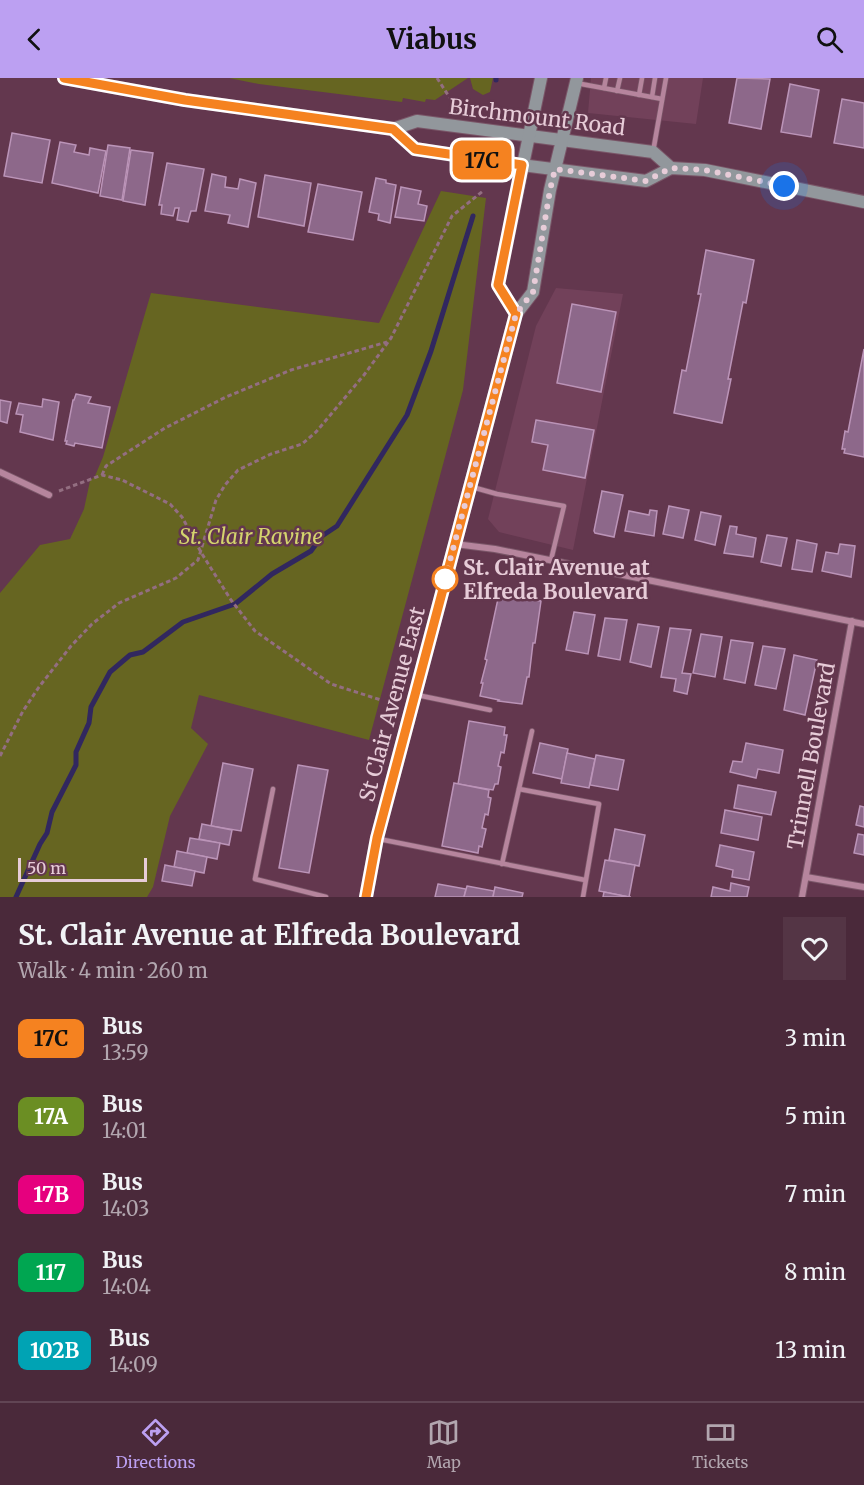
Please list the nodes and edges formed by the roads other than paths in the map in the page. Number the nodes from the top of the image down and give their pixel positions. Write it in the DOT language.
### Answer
graph roads {
  1 [pos="64,78"];
  2 [pos="541,78"];
  3 [pos="606,78"];
  4 [pos="620,78"];
  5 [pos="642,78"];
  6 [pos="655,78"];
  7 [pos="666,78"];
  8 [pos="576,80"];
  9 [pos="604,88"];
  10 [pos="617,91"];
  11 [pos="639,95"];
  12 [pos="652,97"];
  13 [pos="662,99"];
  14 [pos="393,129"];
  15 [pos="528,136"];
  16 [pos="562,140"];
  17 [pos="653,152"];
  18 [pos="522,165"];
  19 [pos="671,168"];
  20 [pos="555,169"];
  21 [pos="864,202"];
  22 [pos="516,314"];
  23 [pos="0,472"];
  24 [pos="470,486"];
  25 [pos="49,495"];
  26 [pos="455,544"];
  27 [pos="551,560"];
  28 [pos="852,621"];
  29 [pos="864,624"];
  30 [pos="415,695"];
  31 [pos="490,710"];
  32 [pos="532,731"];
  33 [pos="273,789"];
  34 [pos="519,789"];
  35 [pos="377,838"];
  36 [pos="502,864"];
  37 [pos="806,877"];
  38 [pos="585,880"];
  39 [pos="864,887"];
  40 [pos="326,897"];
  41 [pos="366,897"];
  42 [pos="583,897"];
  43 [pos="802,897"];
  1 -- 14 [label="main road, Birchmount Road"];
  2 -- 15 [label="main road"];
  3 -- 9 [label="lane"];
  4 -- 10 [label="lane"];
  5 -- 11 [label="lane"];
  6 -- 12 [label="lane"];
  7 -- 13 [label="lane"];
  8 -- 9 [label="lane"];
  8 -- 16 [label="main road, St Clair Avenue East"];
  9 -- 10 [label="lane"];
  10 -- 11 [label="lane"];
  11 -- 12 [label="lane"];
  12 -- 13 [label="lane"];
  13 -- 17 [label="lane"];
  14 -- 15 [label="main road, Birchmount Road"];
  14 -- 18 [label="main road"];
  15 -- 16 [label="main road, Birchmount Road"];
  15 -- 18 [label="main road"];
  16 -- 17 [label="main road, Birchmount Road"];
  16 -- 20 [label="main road, St Clair Avenue East"];
  17 -- 19 [label="main road, Birchmount Road"];
  18 -- 20 [label="main road"];
  18 -- 22 [label="main road"];
  19 -- 20 [label="main road"];
  19 -- 21 [label="main road"];
  20 -- 22 [label="main road, St Clair Avenue East"];
  22 -- 24 [label="main road, St Clair Avenue East"];
  23 -- 25 [label="street"];
  24 -- 26 [label="main road, St Clair Avenue East"];
  24 -- 27 [label="lane"];
  26 -- 27 [label="street"];
  26 -- 30 [label="main road, St Clair Avenue East"];
  27 -- 28 [label="street"];
  28 -- 29 [label="street"];
  28 -- 37 [label="street, Trinnell Boulevard"];
  30 -- 31 [label="lane"];
  30 -- 35 [label="main road, St Clair Avenue East"];
  32 -- 34 [label="lane"];
  33 -- 40 [label="lane"];
  34 -- 36 [label="lane"];
  34 -- 38 [label="lane"];
  35 -- 36 [label="lane"];
  35 -- 41 [label="main road, St Clair Avenue East"];
  36 -- 38 [label="lane"];
  37 -- 39 [label="street"];
  37 -- 43 [label="street, Trinnell Boulevard"];
  38 -- 42 [label="lane"];
}
